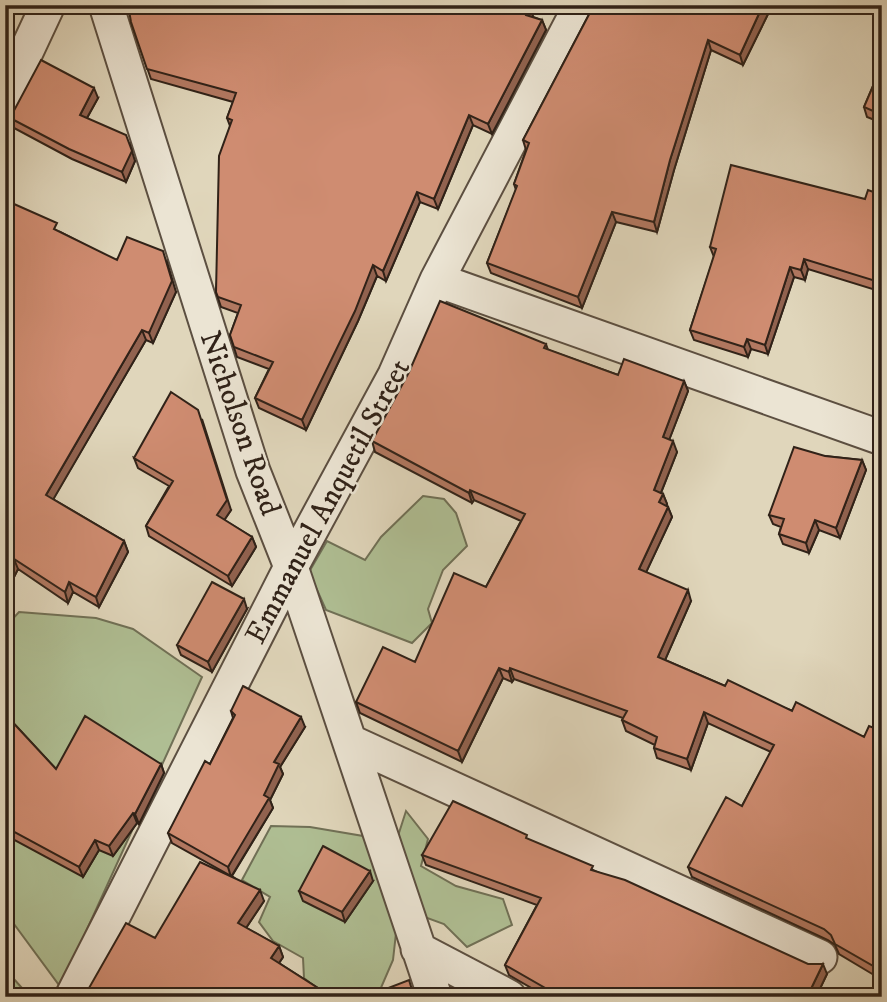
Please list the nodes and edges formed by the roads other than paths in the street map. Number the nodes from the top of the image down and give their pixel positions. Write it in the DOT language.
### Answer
graph roads {
  1 [pos="48,5"];
  2 [pos="106,5"];
  3 [pos="581,5"];
  4 [pos="5,97"];
  5 [pos="437,280"];
  6 [pos="882,438"];
  7 [pos="291,567"];
  8 [pos="351,742"];
  9 [pos="418,949"];
  10 [pos="820,957"];
  11 [pos="72,997"];
  12 [pos="435,997"];
  13 [pos="509,997"];
  1 -- 4 [label="street"];
  2 -- 7 [label="street, Nicholson Road"];
  3 -- 5 [label="street, Emmanuel Anquetil Street"];
  5 -- 6 [label="street"];
  5 -- 7 [label="street, Emmanuel Anquetil Street"];
  7 -- 8 [label="street, Nicholson Road"];
  7 -- 11 [label="street, Emmanuel Anquetil Street"];
  8 -- 9 [label="street, Nicholson Road"];
  8 -- 10 [label="street"];
  9 -- 12 [label="street, Nicholson Road"];
  9 -- 13 [label="street"];
}
